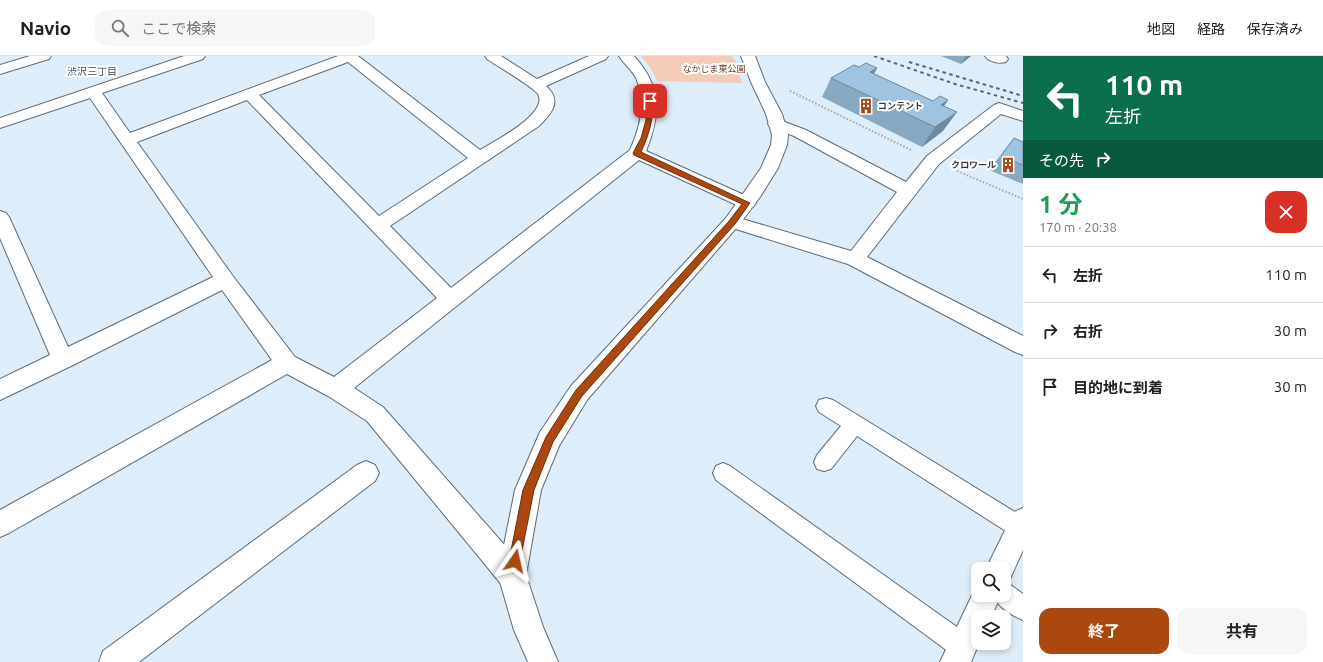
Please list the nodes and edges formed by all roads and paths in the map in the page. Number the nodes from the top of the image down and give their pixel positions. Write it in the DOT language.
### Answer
graph roads {
  1 [pos="44,56"];
  2 [pos="198,56"];
  3 [pos="351,56"];
  4 [pos="492,56"];
  5 [pos="601,56"];
  6 [pos="626,56"];
  7 [pos="748,56"];
  8 [pos="0,70"];
  9 [pos="758,82"];
  10 [pos="536,85"];
  11 [pos="93,91"];
  12 [pos="250,94"];
  13 [pos="1023,116"];
  14 [pos="0,123"];
  15 [pos="776,124"];
  16 [pos="126,140"];
  17 [pos="637,153"];
  18 [pos="479,158"];
  19 [pos="932,160"];
  20 [pos="908,190"];
  21 [pos="1023,199"];
  22 [pos="747,203"];
  23 [pos="0,217"];
  24 [pos="732,222"];
  25 [pos="378,225"];
  26 [pos="855,259"];
  27 [pos="225,280"];
  28 [pos="451,300"];
  29 [pos="1023,346"];
  30 [pos="63,360"];
  31 [pos="287,364"];
  32 [pos="336,389"];
  33 [pos="0,390"];
  34 [pos="826,406"];
  35 [pos="854,424"];
  36 [pos="824,462"];
  37 [pos="366,473"];
  38 [pos="723,473"];
  39 [pos="0,524"];
  40 [pos="1022,524"];
  41 [pos="1003,562"];
  42 [pos="512,575"];
  43 [pos="1011,599"];
  44 [pos="984,602"];
  45 [pos="1023,608"];
  46 [pos="959,654"];
  47 [pos="114,662"];
  48 [pos="543,662"];
  1 -- 8 [label="street"];
  2 -- 11 [label="street"];
  3 -- 12 [label="street"];
  3 -- 18 [label="street"];
  4 -- 10 [label="street"];
  5 -- 10 [label="street"];
  6 -- 17 [label="street"];
  7 -- 9 [label="street"];
  9 -- 15 [label="street"];
  9 -- 19 [label="path"];
  10 -- 18 [label="street"];
  11 -- 14 [label="street"];
  11 -- 16 [label="street"];
  12 -- 16 [label="street"];
  12 -- 25 [label="street"];
  13 -- 19 [label="street"];
  15 -- 20 [label="street"];
  15 -- 22 [label="street"];
  16 -- 27 [label="street"];
  17 -- 22 [label="street"];
  17 -- 28 [label="street"];
  18 -- 25 [label="street"];
  19 -- 20 [label="street"];
  19 -- 21 [label="path"];
  20 -- 26 [label="street"];
  22 -- 24 [label="street"];
  23 -- 30 [label="street"];
  24 -- 26 [label="street"];
  24 -- 42 [label="street"];
  25 -- 28 [label="street"];
  26 -- 29 [label="street"];
  27 -- 30 [label="street"];
  27 -- 31 [label="street"];
  28 -- 32 [label="street"];
  30 -- 33 [label="street"];
  31 -- 32 [label="street"];
  31 -- 39 [label="street"];
  32 -- 42 [label="street"];
  34 -- 35 [label="lane"];
  35 -- 36 [label="lane"];
  35 -- 40 [label="lane"];
  37 -- 47 [label="street"];
  38 -- 46 [label="lane"];
  40 -- 41 [label="street"];
  42 -- 48 [label="street"];
  43 -- 45 [label="lane"];
  44 -- 46 [label="street"];
}
